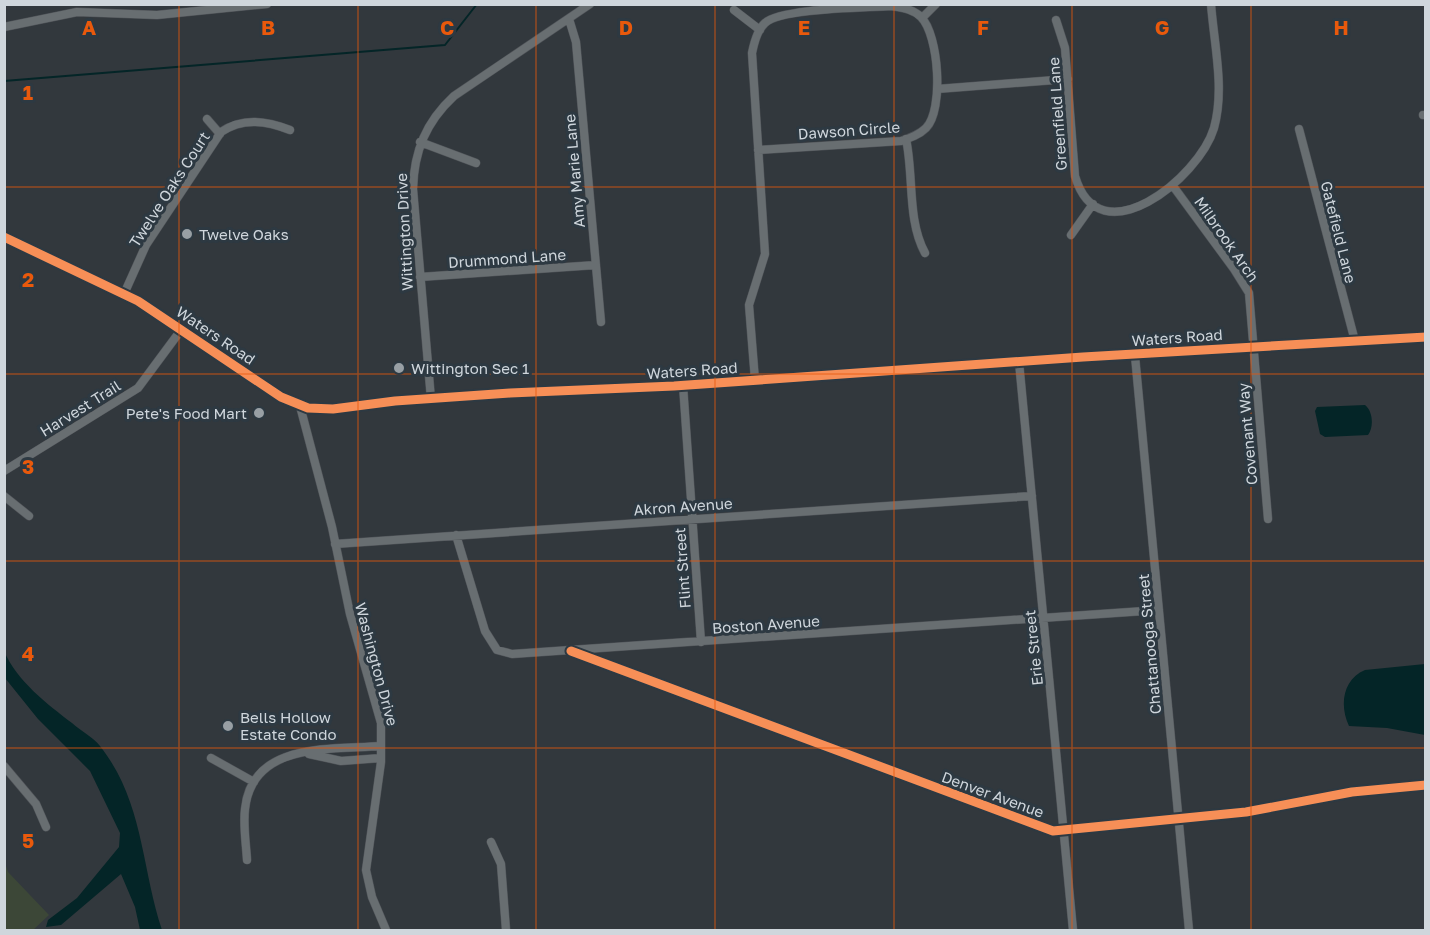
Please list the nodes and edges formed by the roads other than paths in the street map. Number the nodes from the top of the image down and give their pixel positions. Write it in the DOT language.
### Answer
graph roads {
  1 [pos="267,4"];
  2 [pos="590,4"];
  3 [pos="936,4"];
  4 [pos="1210,4"];
  5 [pos="213,7"];
  6 [pos="734,10"];
  7 [pos="922,18"];
  8 [pos="568,19"];
  9 [pos="1056,20"];
  10 [pos="4,27"];
  11 [pos="760,30"];
  12 [pos="1068,79"];
  13 [pos="937,89"];
  14 [pos="207,119"];
  15 [pos="1299,129"];
  16 [pos="290,130"];
  17 [pos="220,134"];
  18 [pos="906,139"];
  19 [pos="420,142"];
  20 [pos="758,150"];
  21 [pos="477,163"];
  22 [pos="1173,186"];
  23 [pos="1093,204"];
  24 [pos="1071,235"];
  25 [pos="5,237"];
  26 [pos="925,254"];
  27 [pos="596,265"];
  28 [pos="420,278"];
  29 [pos="124,294"];
  30 [pos="601,322"];
  31 [pos="181,330"];
  32 [pos="1425,337"];
  33 [pos="1355,340"];
  34 [pos="1425,344"];
  35 [pos="1253,347"];
  36 [pos="1135,356"];
  37 [pos="1019,362"];
  38 [pos="754,380"];
  39 [pos="683,385"];
  40 [pos="431,399"];
  41 [pos="300,406"];
  42 [pos="4,471"];
  43 [pos="4,496"];
  44 [pos="1032,496"];
  45 [pos="29,516"];
  46 [pos="692,519"];
  47 [pos="1268,519"];
  48 [pos="456,536"];
  49 [pos="335,544"];
  50 [pos="1159,610"];
  51 [pos="1043,618"];
  52 [pos="701,642"];
  53 [pos="571,651"];
  54 [pos="381,746"];
  55 [pos="302,752"];
  56 [pos="211,758"];
  57 [pos="381,758"];
  58 [pos="4,766"];
  59 [pos="254,782"];
  60 [pos="1425,785"];
  61 [pos="1179,818"];
  62 [pos="46,827"];
  63 [pos="1064,830"];
  64 [pos="491,842"];
  65 [pos="247,860"];
  66 [pos="386,930"];
  67 [pos="506,930"];
  68 [pos="1073,930"];
  69 [pos="1189,930"];
  1 -- 5 [label="street"];
  2 -- 8 [label="street, Wittington Drive"];
  3 -- 7 [label="street"];
  4 -- 22 [label="street"];
  5 -- 10 [label="street"];
  6 -- 11 [label="street"];
  7 -- 11 [label="street"];
  7 -- 13 [label="street, Dawson Circle"];
  8 -- 19 [label="street, Wittington Drive"];
  8 -- 27 [label="street, Amy Marie Lane"];
  9 -- 12 [label="street, Greenfield Lane"];
  11 -- 20 [label="street"];
  12 -- 13 [label="street"];
  12 -- 23 [label="street, Greenfield Lane"];
  13 -- 18 [label="street, Dawson Circle"];
  14 -- 17 [label="street"];
  15 -- 33 [label="street, Gatefield Lane"];
  16 -- 17 [label="street, Twelve Oaks Court"];
  17 -- 29 [label="street, Twelve Oaks Court"];
  18 -- 20 [label="street, Dawson Circle"];
  18 -- 26 [label="street"];
  19 -- 21 [label="street"];
  19 -- 28 [label="street, Wittington Drive"];
  20 -- 38 [label="street"];
  22 -- 23 [label="street"];
  22 -- 35 [label="street, Milbrook Arch"];
  23 -- 24 [label="street"];
  25 -- 29 [label="street, Waters Road"];
  27 -- 28 [label="street, Drummond Lane"];
  27 -- 30 [label="street, Amy Marie Lane"];
  28 -- 40 [label="street, Wittington Drive"];
  29 -- 31 [label="street, Waters Road"];
  31 -- 41 [label="street, Waters Road"];
  31 -- 42 [label="street, Harvest Trail"];
  32 -- 33 [label="street, Waters Road"];
  32 -- 34 [label="street"];
  33 -- 35 [label="street, Waters Road"];
  35 -- 36 [label="street, Waters Road"];
  35 -- 47 [label="street, Covenant Way"];
  36 -- 37 [label="street, Waters Road"];
  36 -- 50 [label="street, Chattanooga Street"];
  37 -- 38 [label="street, Waters Road"];
  37 -- 44 [label="street, Erie Street"];
  38 -- 39 [label="street, Waters Road"];
  39 -- 40 [label="street, Waters Road"];
  39 -- 46 [label="street, Flint Street"];
  40 -- 41 [label="street, Waters Road"];
  41 -- 49 [label="street, Washington Drive"];
  43 -- 45 [label="street"];
  44 -- 46 [label="street, Akron Avenue"];
  44 -- 51 [label="street, Erie Street"];
  46 -- 48 [label="street, Akron Avenue"];
  46 -- 52 [label="street, Flint Street"];
  48 -- 49 [label="street, Akron Avenue"];
  48 -- 53 [label="street, Boston Avenue"];
  49 -- 54 [label="street, Washington Drive"];
  50 -- 51 [label="street, Boston Avenue"];
  50 -- 61 [label="street, Chattanooga Street"];
  51 -- 52 [label="street, Boston Avenue"];
  51 -- 63 [label="street, Erie Street"];
  52 -- 53 [label="street, Boston Avenue"];
  53 -- 63 [label="street, Denver Avenue"];
  54 -- 55 [label="street"];
  54 -- 57 [label="street, Washington Drive"];
  55 -- 57 [label="street"];
  55 -- 59 [label="street"];
  56 -- 59 [label="street"];
  57 -- 66 [label="street, Washington Drive"];
  58 -- 62 [label="street"];
  59 -- 65 [label="street"];
  60 -- 61 [label="street, Denver Avenue"];
  61 -- 63 [label="street, Denver Avenue"];
  61 -- 69 [label="street, Chattanooga Street"];
  63 -- 68 [label="street, Erie Street"];
  64 -- 67 [label="street"];
}
